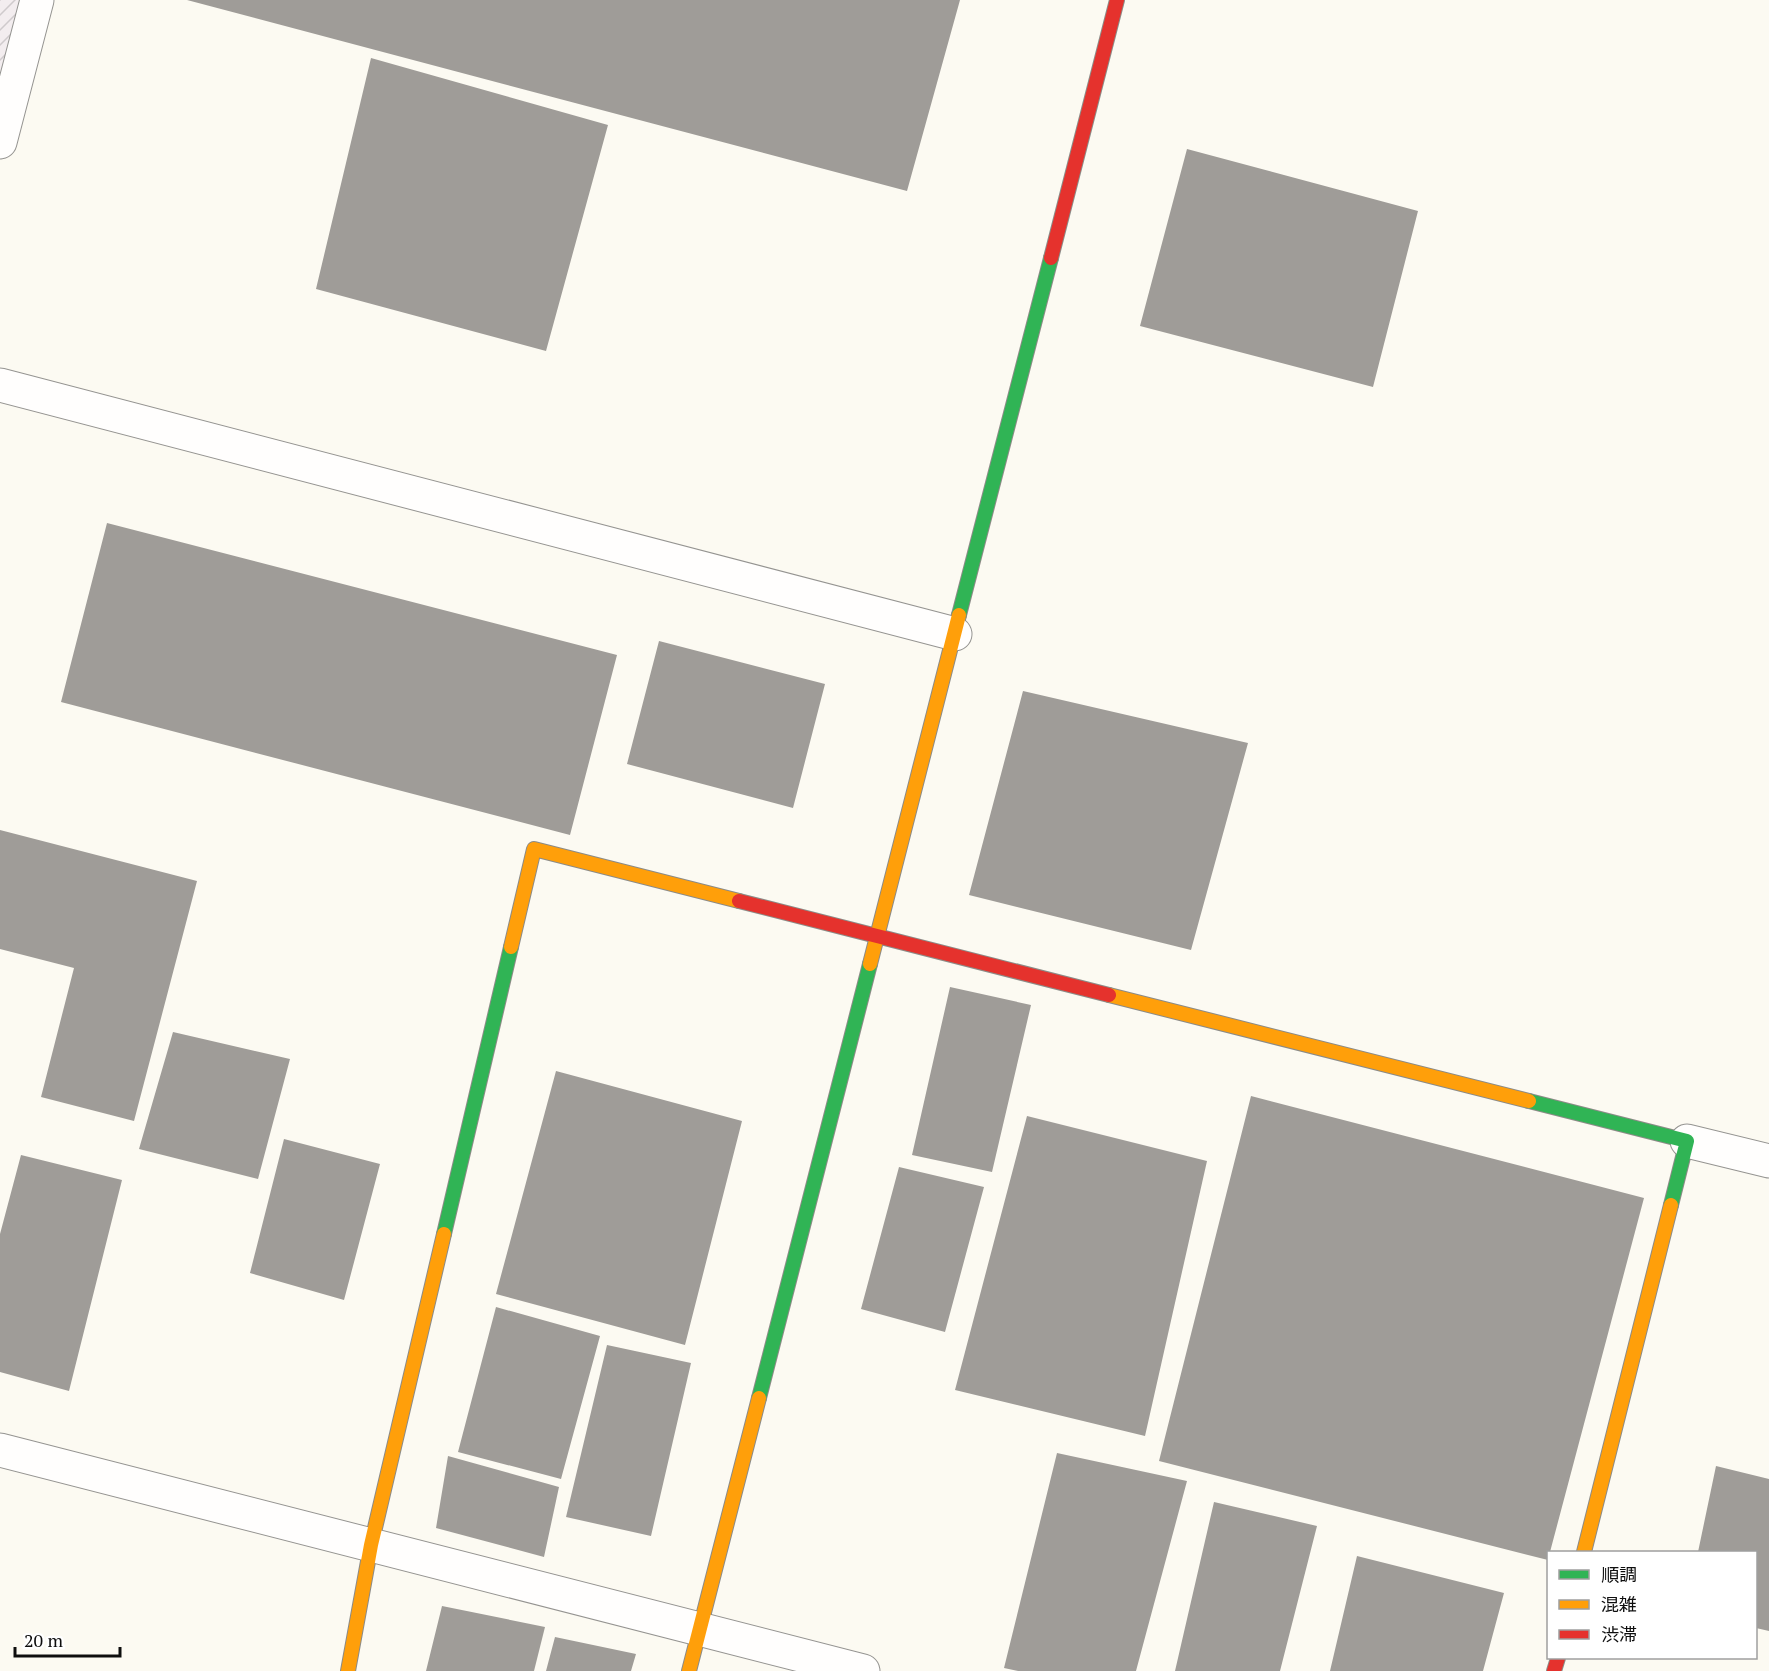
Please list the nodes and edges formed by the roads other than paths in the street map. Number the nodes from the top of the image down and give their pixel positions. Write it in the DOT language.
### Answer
graph roads {
  1 [pos="37,0"];
  2 [pos="1118,0"];
  3 [pos="0,142"];
  4 [pos="0,385"];
  5 [pos="955,634"];
  6 [pos="877,936"];
  7 [pos="1687,1141"];
  8 [pos="1769,1161"];
  9 [pos="0,1450"];
  10 [pos="370,1545"];
  11 [pos="1584,1551"];
  12 [pos="699,1629"];
  13 [pos="348,1671"];
  14 [pos="688,1671"];
  15 [pos="863,1671"];
  1 -- 3 [label="street"];
  2 -- 5 [label="street"];
  4 -- 5 [label="street"];
  5 -- 6 [label="street"];
  6 -- 7 [label="street"];
  6 -- 10 [label="street"];
  6 -- 12 [label="street"];
  7 -- 8 [label="street"];
  7 -- 11 [label="street"];
  9 -- 10 [label="street"];
  10 -- 12 [label="street"];
  10 -- 13 [label="street"];
  12 -- 14 [label="street"];
  12 -- 15 [label="street"];
}
